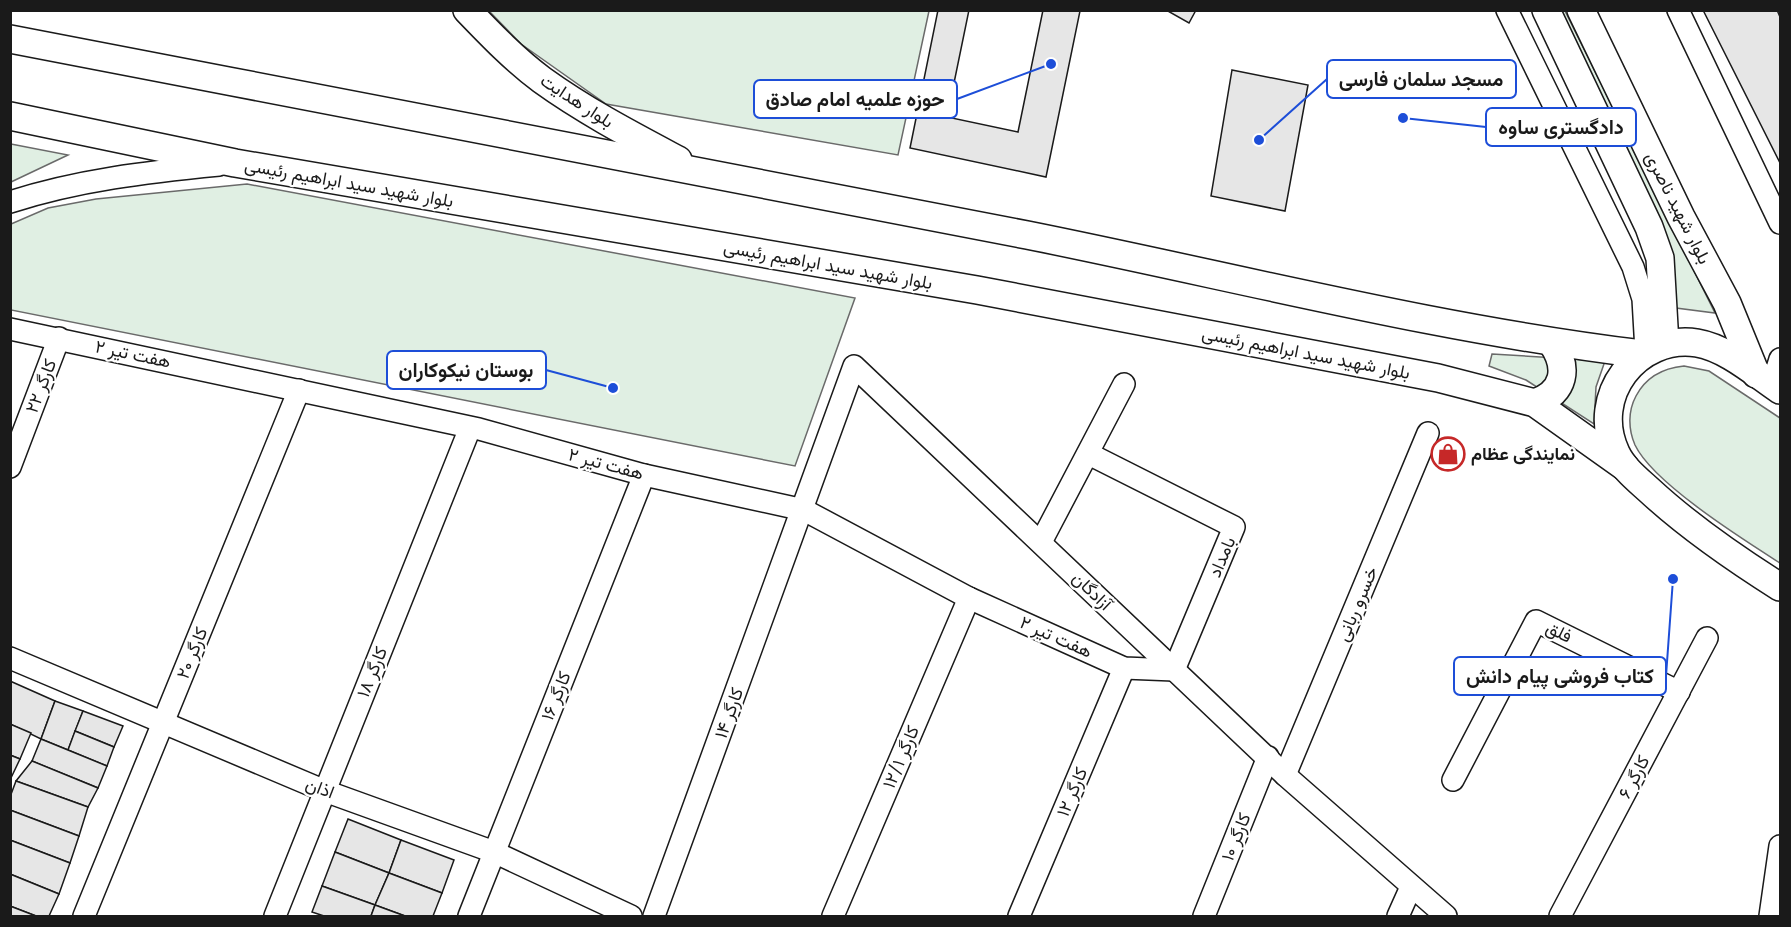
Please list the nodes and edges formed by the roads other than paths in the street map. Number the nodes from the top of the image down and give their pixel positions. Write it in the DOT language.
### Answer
graph roads {
  1 [pos="468,10"];
  2 [pos="1507,10"];
  3 [pos="1546,10"];
  4 [pos="1581,10"];
  5 [pos="1678,10"];
  6 [pos="10,39"];
  7 [pos="10,116"];
  8 [pos="235,163"];
  9 [pos="700,172"];
  10 [pos="10,202"];
  11 [pos="1780,223"];
  12 [pos="10,329"];
  13 [pos="59,338"];
  14 [pos="1552,343"];
  15 [pos="1651,350"];
  16 [pos="1780,359"];
  17 [pos="1770,383"];
  18 [pos="1124,384"];
  19 [pos="299,390"];
  20 [pos="1535,403"];
  21 [pos="470,428"];
  22 [pos="1428,433"];
  23 [pos="1089,454"];
  24 [pos="10,467"];
  25 [pos="1625,467"];
  26 [pos="644,475"];
  27 [pos="804,510"];
  28 [pos="1041,542"];
  29 [pos="1780,587"];
  30 [pos="969,598"];
  31 [pos="1707,638"];
  32 [pos="10,658"];
  33 [pos="1124,668"];
  34 [pos="1174,670"];
  35 [pos="1679,692"];
  36 [pos="163,723"];
  37 [pos="1268,757"];
  38 [pos="1285,775"];
  39 [pos="1453,780"];
  40 [pos="325,791"];
  41 [pos="1780,846"];
  42 [pos="494,852"];
  43 [pos="1411,887"];
  44 [pos="84,916"];
  45 [pos="274,916"];
  46 [pos="469,916"];
  47 [pos="631,916"];
  48 [pos="654,916"];
  49 [pos="833,916"];
  50 [pos="1019,916"];
  51 [pos="1204,916"];
  52 [pos="1398,916"];
  53 [pos="1446,916"];
  54 [pos="1560,916"];
  55 [pos="1770,916"];
  1 -- 9 [label="main road, بلوار هدایت"];
  2 -- 15 [label="street"];
  3 -- 15 [label="main road, بلوار شهید ناصری"];
  4 -- 17 [label="main road, بلوار شهید ناصری"];
  5 -- 11 [label="street"];
  6 -- 9 [label="main road"];
  7 -- 8 [label="main road, بلوار شهید سید ابراهیم رئیسی"];
  8 -- 10 [label="street"];
  8 -- 20 [label="main road, بلوار شهید سید ابراهیم رئیسی"];
  9 -- 14 [label="main road"];
  12 -- 13 [label="street, هفت تیر ۲"];
  13 -- 19 [label="street, هفت تیر ۲"];
  13 -- 24 [label="street, کارگر ۲۲"];
  14 -- 15 [label="main road"];
  14 -- 20 [label="main road"];
  15 -- 17 [label="main road"];
  15 -- 25 [label="main road"];
  16 -- 17 [label="street"];
  18 -- 23 [label="street"];
  19 -- 21 [label="street, هفت تیر ۲"];
  19 -- 36 [label="street, کارگر ۲۰"];
  20 -- 25 [label="main road, بلوار شهید سید ابراهیم رئیسی"];
  21 -- 26 [label="street, هفت تیر ۲"];
  21 -- 40 [label="street, کارگر ۱۸"];
  22 -- 38 [label="street, خسرو ربانی"];
  23 -- 28 [label="street"];
  23 -- 34 [label="street, بامداد"];
  25 -- 29 [label="main road"];
  26 -- 27 [label="street, هفت تیر ۲"];
  26 -- 42 [label="street, کارگر ۱۶"];
  27 -- 28 [label="street, آزادگان"];
  27 -- 30 [label="street, هفت تیر ۲"];
  27 -- 48 [label="street, کارگر ۱۴"];
  28 -- 34 [label="street, آزادگان"];
  30 -- 33 [label="street, هفت تیر ۲"];
  30 -- 49 [label="street, کارگر ۱۲/۱"];
  31 -- 35 [label="street, کارگر ۶"];
  32 -- 36 [label="street, اذان"];
  33 -- 34 [label="street, هفت تیر ۲"];
  33 -- 50 [label="street, کارگر ۱۲"];
  34 -- 37 [label="street, آزادگان"];
  35 -- 39 [label="street, فلق"];
  35 -- 54 [label="street, کارگر ۶"];
  36 -- 40 [label="street, اذان"];
  36 -- 44 [label="street, کارگر ۲۰"];
  37 -- 38 [label="street, آزادگان"];
  37 -- 51 [label="street, کارگر ۱۰"];
  38 -- 43 [label="street, آزادگان"];
  40 -- 42 [label="street, اذان"];
  40 -- 45 [label="street, کارگر ۱۸"];
  41 -- 55 [label="street"];
  42 -- 46 [label="street, کارگر ۱۶"];
  42 -- 47 [label="street, اذان"];
  43 -- 52 [label="street"];
  43 -- 53 [label="street, آزادگان"];
}
